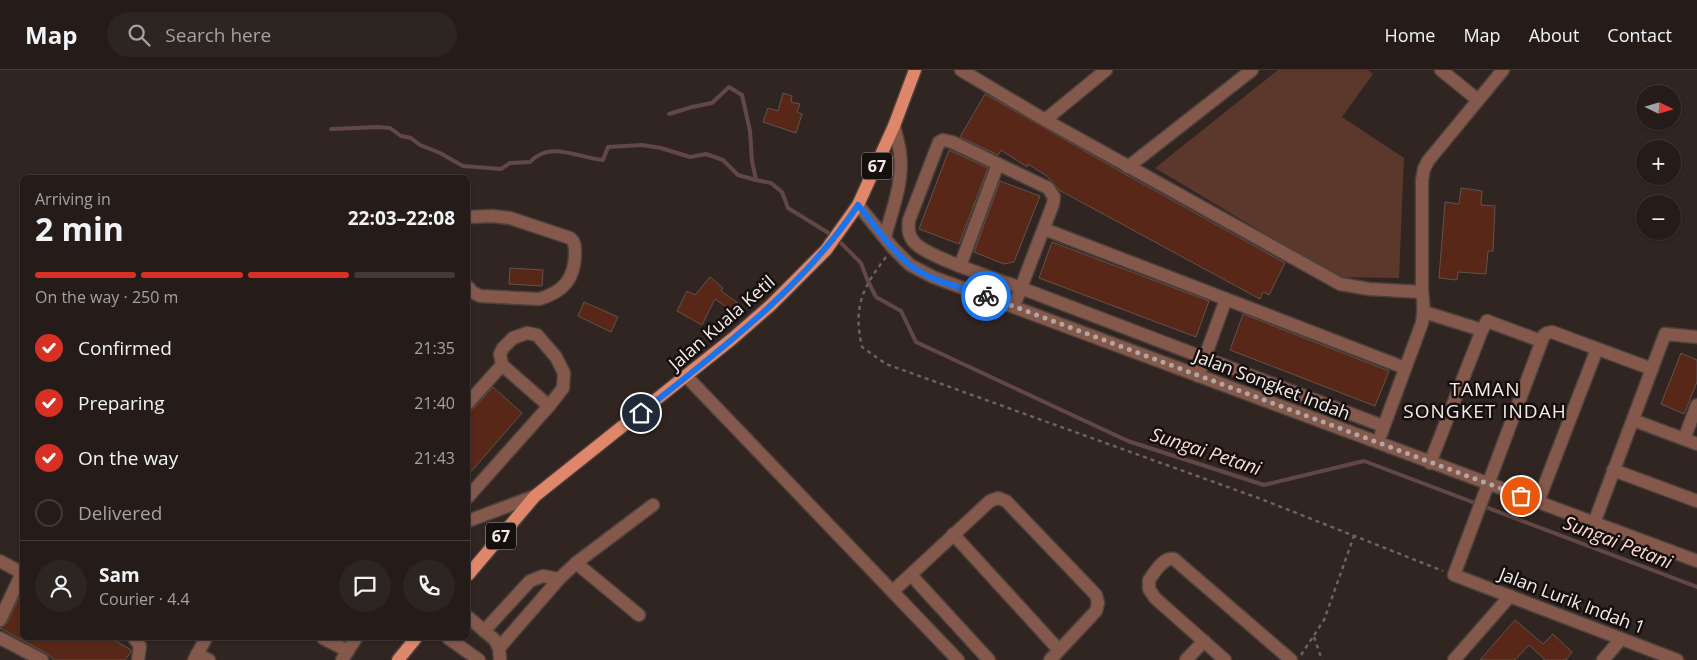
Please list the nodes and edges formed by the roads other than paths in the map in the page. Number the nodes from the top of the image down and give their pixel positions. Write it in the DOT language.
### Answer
graph roads {
  1 [pos="915,70"];
  2 [pos="962,70"];
  3 [pos="1106,70"];
  4 [pos="1252,70"];
  5 [pos="1441,70"];
  6 [pos="1503,70"];
  7 [pos="1478,100"];
  8 [pos="1045,120"];
  9 [pos="894,126"];
  10 [pos="998,164"];
  11 [pos="1128,167"];
  12 [pos="858,205"];
  13 [pos="470,216"];
  14 [pos="1044,229"];
  15 [pos="889,242"];
  16 [pos="960,266"];
  17 [pos="1020,288"];
  18 [pos="470,290"];
  19 [pos="1422,292"];
  20 [pos="1226,299"];
  21 [pos="1014,306"];
  22 [pos="1424,312"];
  23 [pos="1482,330"];
  24 [pos="1697,337"];
  25 [pos="1541,341"];
  26 [pos="1597,349"];
  27 [pos="1205,358"];
  28 [pos="502,365"];
  29 [pos="1405,368"];
  30 [pos="1652,370"];
  31 [pos="1198,376"];
  32 [pos="686,377"];
  33 [pos="470,401"];
  34 [pos="1697,405"];
  35 [pos="549,406"];
  36 [pos="1633,420"];
  37 [pos="1383,426"];
  38 [pos="1684,439"];
  39 [pos="1377,443"];
  40 [pos="1697,444"];
  41 [pos="1430,463"];
  42 [pos="1614,470"];
  43 [pos="1486,490"];
  44 [pos="470,495"];
  45 [pos="535,496"];
  46 [pos="1538,502"];
  47 [pos="1697,502"];
  48 [pos="653,505"];
  49 [pos="470,520"];
  50 [pos="1594,523"];
  51 [pos="953,534"];
  52 [pos="0,561"];
  53 [pos="1697,561"];
  54 [pos="576,564"];
  55 [pos="20,572"];
  56 [pos="470,573"];
  57 [pos="911,575"];
  58 [pos="20,577"];
  59 [pos="559,578"];
  60 [pos="893,591"];
  61 [pos="1510,596"];
  62 [pos="639,614"];
  63 [pos="470,619"];
  64 [pos="0,620"];
  65 [pos="484,631"];
  66 [pos="0,638"];
  67 [pos="1621,639"];
  68 [pos="136,640"];
  69 [pos="205,640"];
  70 [pos="325,640"];
  71 [pos="355,640"];
  72 [pos="414,640"];
  73 [pos="451,640"];
  74 [pos="1204,641"];
  75 [pos="1059,650"];
  76 [pos="500,654"];
  77 [pos="345,656"];
  78 [pos="195,657"];
  79 [pos="1295,659"];
  80 [pos="42,660"];
  81 [pos="138,660"];
  82 [pos="209,660"];
  83 [pos="398,660"];
  84 [pos="479,660"];
  85 [pos="958,660"];
  86 [pos="989,660"];
  87 [pos="1050,660"];
  88 [pos="1186,660"];
  89 [pos="1225,660"];
  90 [pos="1454,660"];
  91 [pos="1603,660"];
  92 [pos="1678,660"];
  1 -- 9 [label="main road, Jalan Kuala Ketil / 67"];
  2 -- 8 [label="street"];
  3 -- 8 [label="street"];
  4 -- 11 [label="street"];
  5 -- 7 [label="street"];
  6 -- 7 [label="street"];
  7 -- 19 [label="street"];
  8 -- 11 [label="street"];
  9 -- 12 [label="main road, Jalan Kuala Ketil / 67"];
  9 -- 15 [label="street"];
  10 -- 14 [label="street"];
  10 -- 16 [label="street"];
  10 -- 16 [label="street"];
  11 -- 19 [label="street"];
  12 -- 15 [label="street, Jalan Songket Indah"];
  12 -- 32 [label="main road, Jalan Kuala Ketil / 67"];
  13 -- 18 [label="street"];
  14 -- 17 [label="street"];
  14 -- 20 [label="street"];
  15 -- 21 [label="street, Jalan Songket Indah"];
  16 -- 17 [label="street"];
  17 -- 21 [label="street"];
  17 -- 27 [label="street"];
  19 -- 22 [label="street"];
  20 -- 27 [label="street"];
  20 -- 29 [label="street"];
  21 -- 31 [label="street, Jalan Songket Indah"];
  22 -- 23 [label="street"];
  22 -- 29 [label="street"];
  23 -- 25 [label="street"];
  23 -- 41 [label="street"];
  24 -- 30 [label="street"];
  25 -- 26 [label="street"];
  25 -- 43 [label="street"];
  26 -- 30 [label="street"];
  26 -- 46 [label="street"];
  27 -- 31 [label="street"];
  27 -- 37 [label="street"];
  28 -- 33 [label="street"];
  28 -- 35 [label="street"];
  28 -- 35 [label="street"];
  29 -- 37 [label="street"];
  30 -- 36 [label="street"];
  31 -- 39 [label="street, Jalan Songket Indah"];
  32 -- 45 [label="main road, Jalan Kuala Ketil / 67"];
  32 -- 60 [label="street"];
  34 -- 38 [label="street"];
  35 -- 44 [label="street"];
  36 -- 38 [label="street"];
  36 -- 42 [label="street"];
  37 -- 39 [label="street"];
  38 -- 40 [label="street"];
  39 -- 41 [label="street, Jalan Songket Indah"];
  41 -- 43 [label="street, Jalan Songket Indah"];
  42 -- 47 [label="street"];
  42 -- 50 [label="street"];
  43 -- 46 [label="street, Jalan Songket Indah"];
  43 -- 61 [label="street, Jalan Lurik Indah 1"];
  45 -- 49 [label="street"];
  45 -- 56 [label="main road, Jalan Kuala Ketil / 67"];
  46 -- 50 [label="street, Jalan Songket Indah"];
  48 -- 54 [label="street"];
  50 -- 53 [label="street, Jalan Songket Indah"];
  51 -- 57 [label="street"];
  51 -- 75 [label="street"];
  51 -- 75 [label="street"];
  52 -- 55 [label="street"];
  54 -- 59 [label="street"];
  54 -- 62 [label="street"];
  57 -- 60 [label="street"];
  57 -- 86 [label="street"];
  58 -- 64 [label="street"];
  59 -- 65 [label="street"];
  59 -- 76 [label="street"];
  60 -- 85 [label="street"];
  61 -- 67 [label="street, Jalan Lurik Indah 1"];
  61 -- 90 [label="street"];
  63 -- 65 [label="street"];
  65 -- 76 [label="street"];
  66 -- 80 [label="street"];
  67 -- 91 [label="street"];
  67 -- 92 [label="street, Jalan Lurik Indah 1"];
  68 -- 81 [label="street"];
  69 -- 78 [label="street"];
  70 -- 77 [label="street"];
  71 -- 77 [label="street"];
  72 -- 83 [label="main road"];
  73 -- 84 [label="street"];
  74 -- 79 [label="street"];
  74 -- 88 [label="street"];
  74 -- 89 [label="street"];
  75 -- 87 [label="street"];
  78 -- 82 [label="street"];
}
